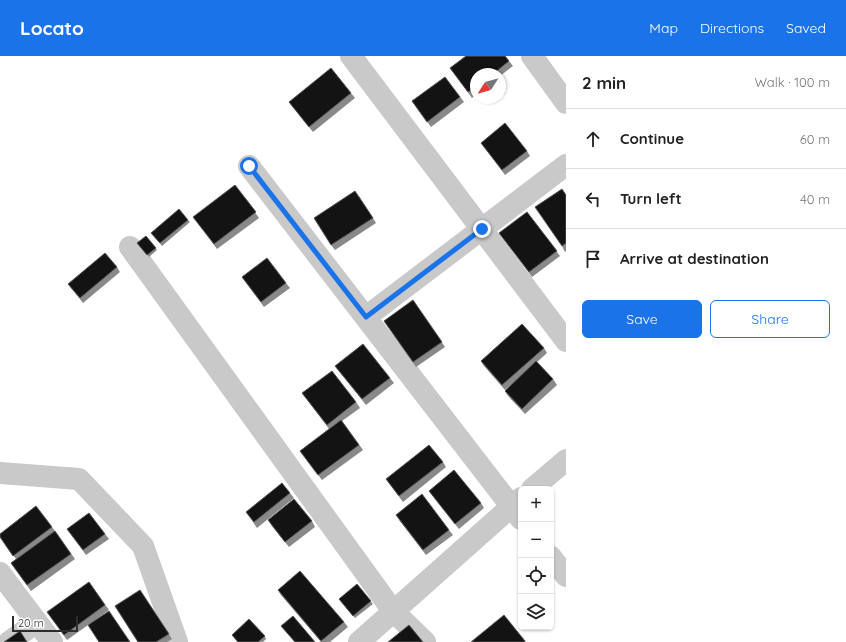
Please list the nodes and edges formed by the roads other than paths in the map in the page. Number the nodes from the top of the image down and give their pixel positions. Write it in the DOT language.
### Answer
graph roads {
  1 [pos="351,56"];
  2 [pos="532,56"];
  3 [pos="566,103"];
  4 [pos="566,165"];
  5 [pos="249,166"];
  6 [pos="482,229"];
  7 [pos="130,247"];
  8 [pos="366,317"];
  9 [pos="566,341"];
  10 [pos="566,460"];
  11 [pos="0,473"];
  12 [pos="536,486"];
  13 [pos="518,508"];
  14 [pos="552,558"];
  15 [pos="0,573"];
  16 [pos="566,576"];
  17 [pos="394,611"];
  18 [pos="37,622"];
  19 [pos="9,642"];
  20 [pos="52,642"];
  21 [pos="177,642"];
  22 [pos="359,642"];
  23 [pos="425,642"];
  1 -- 6 [label="street"];
  2 -- 3 [label="street"];
  4 -- 6 [label="street"];
  5 -- 8 [label="street"];
  6 -- 8 [label="street"];
  6 -- 9 [label="street"];
  7 -- 17 [label="street"];
  8 -- 13 [label="street"];
  10 -- 12 [label="street"];
  11 -- 21 [label="street"];
  13 -- 17 [label="street"];
  14 -- 16 [label="street"];
  15 -- 18 [label="street"];
  17 -- 22 [label="street"];
  17 -- 23 [label="street"];
  18 -- 19 [label="street"];
  18 -- 20 [label="street"];
}
